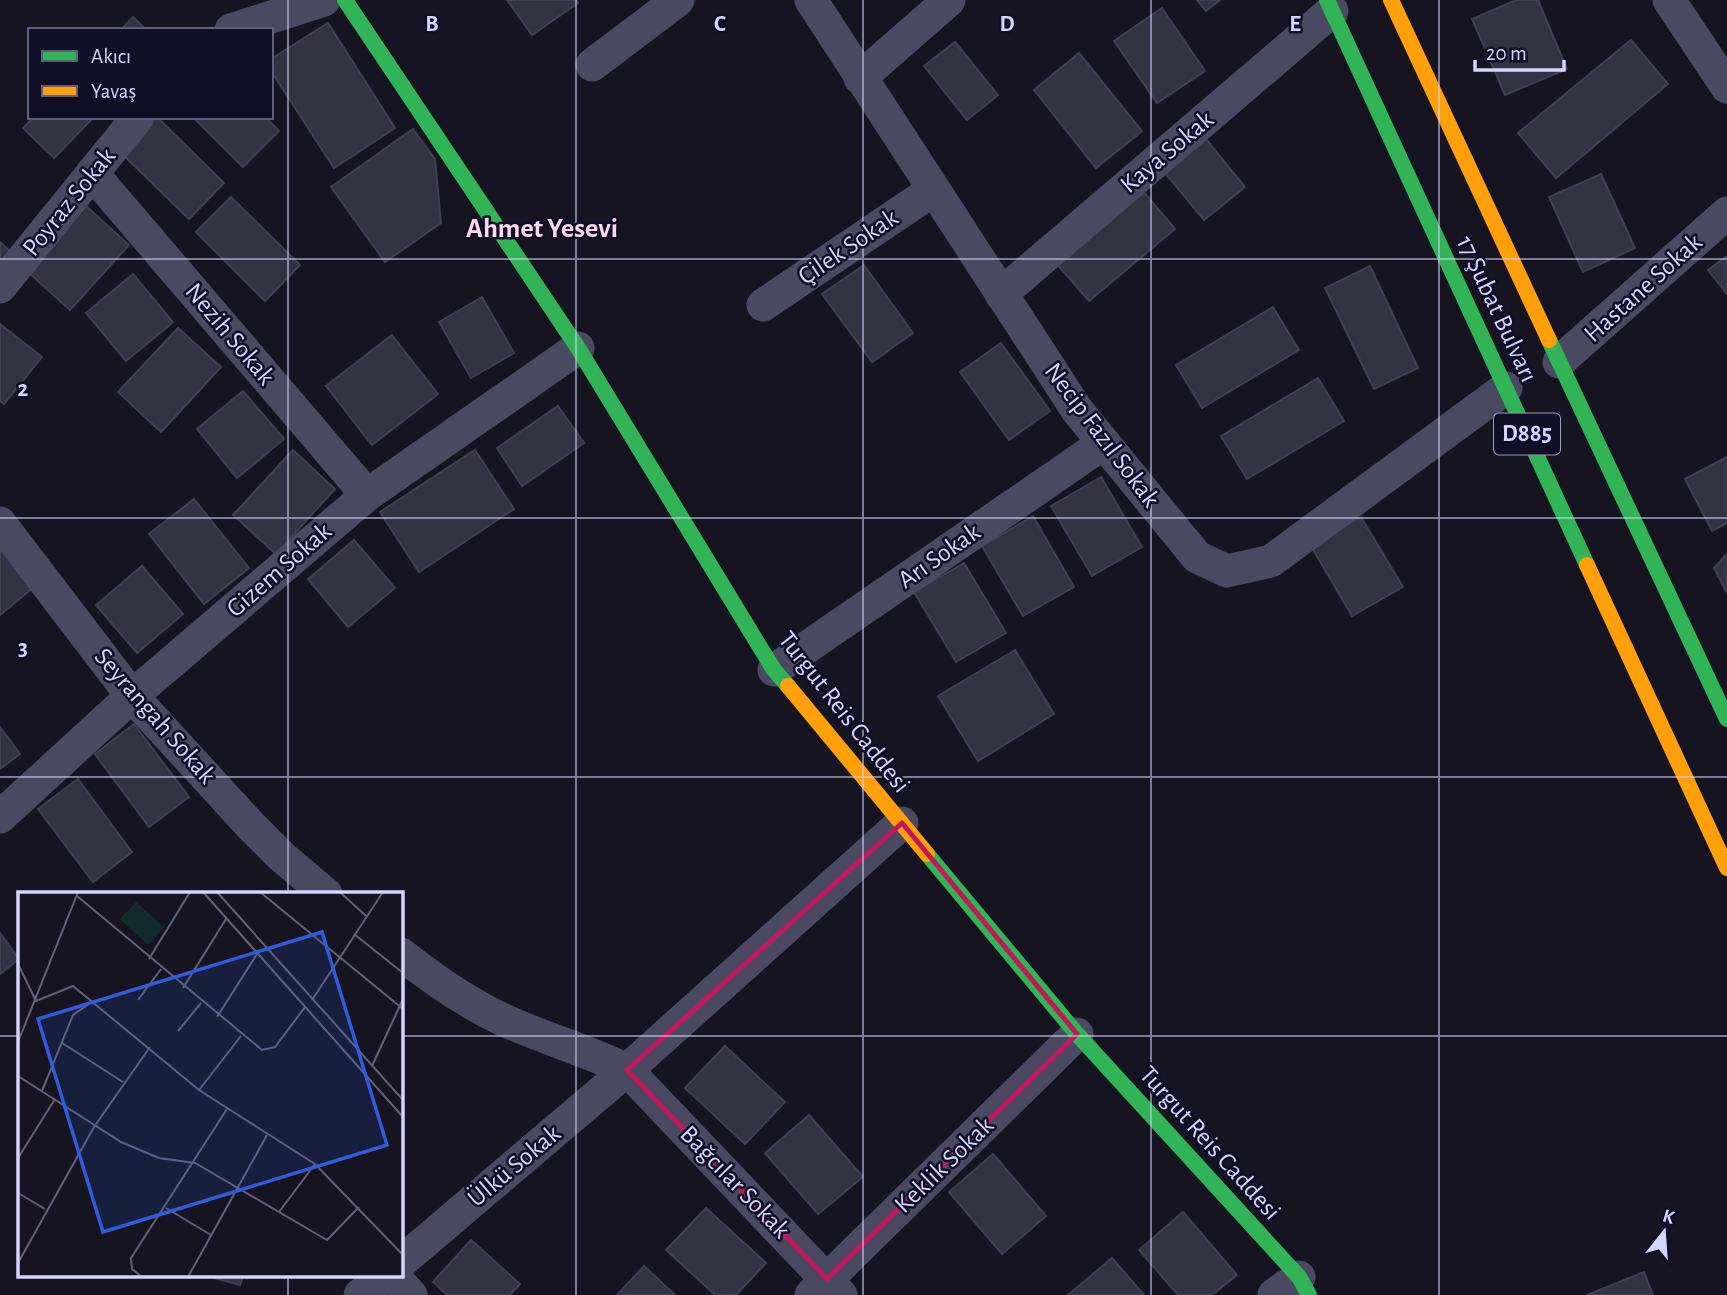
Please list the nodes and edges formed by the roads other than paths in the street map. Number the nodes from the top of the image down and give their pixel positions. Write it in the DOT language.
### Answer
graph roads {
  1 [pos="324,0"];
  2 [pos="345,0"];
  3 [pos="678,0"];
  4 [pos="811,0"];
  5 [pos="949,0"];
  6 [pos="1391,0"];
  7 [pos="1669,0"];
  8 [pos="1330,6"];
  9 [pos="237,28"];
  10 [pos="592,65"];
  11 [pos="860,78"];
  12 [pos="1727,87"];
  13 [pos="136,119"];
  14 [pos="92,173"];
  15 [pos="933,190"];
  16 [pos="1727,213"];
  17 [pos="0,287"];
  18 [pos="1001,294"];
  19 [pos="763,304"];
  20 [pos="578,348"];
  21 [pos="1559,362"];
  22 [pos="1506,388"];
  23 [pos="1104,443"];
  24 [pos="367,495"];
  25 [pos="0,523"];
  26 [pos="774,670"];
  27 [pos="132,696"];
  28 [pos="1727,719"];
  29 [pos="0,817"];
  30 [pos="902,823"];
  31 [pos="1727,868"];
  32 [pos="324,892"];
  33 [pos="402,955"];
  34 [pos="1077,1034"];
  35 [pos="627,1070"];
  36 [pos="402,1261"];
  37 [pos="382,1278"];
  38 [pos="395,1278"];
  39 [pos="1294,1289"];
  40 [pos="826,1290"];
  41 [pos="360,1295"];
  42 [pos="411,1295"];
  1 -- 9 [label="street"];
  2 -- 20 [label="main road, Turgut Reis Caddesi"];
  3 -- 10 [label="street"];
  4 -- 11 [label="street, Necip Fazıl Sokak"];
  5 -- 11 [label="street"];
  6 -- 21 [label="main road, 17 Şubat Bulvarı / D885"];
  7 -- 12 [label="street"];
  8 -- 18 [label="street, Kaya Sokak"];
  8 -- 22 [label="main road, 17 Şubat Bulvarı / D885"];
  11 -- 15 [label="street, Necip Fazıl Sokak"];
  13 -- 14 [label="street, Poyraz Sokak"];
  14 -- 17 [label="street, Poyraz Sokak"];
  14 -- 24 [label="street, Nezih Sokak"];
  15 -- 18 [label="street, Necip Fazıl Sokak"];
  15 -- 19 [label="street, Çilek Sokak"];
  16 -- 21 [label="street, Hastane Sokak"];
  18 -- 23 [label="street, Necip Fazıl Sokak"];
  20 -- 24 [label="street, Gizem Sokak"];
  20 -- 26 [label="main road, Turgut Reis Caddesi"];
  21 -- 28 [label="main road, 17 Şubat Bulvarı / D885"];
  22 -- 23 [label="street, Necip Fazıl Sokak"];
  22 -- 31 [label="main road, 17 Şubat Bulvarı / D885"];
  23 -- 26 [label="street, Arı Sokak"];
  24 -- 27 [label="street, Gizem Sokak"];
  25 -- 27 [label="street, Seyrangah Sokak"];
  26 -- 30 [label="main road, Turgut Reis Caddesi"];
  27 -- 29 [label="street, Gizem Sokak"];
  27 -- 32 [label="street, Seyrangah Sokak"];
  30 -- 34 [label="main road, Turgut Reis Caddesi"];
  30 -- 35 [label="street, Ülkü Sokak"];
  33 -- 35 [label="street"];
  34 -- 39 [label="main road, Turgut Reis Caddesi"];
  34 -- 40 [label="street, Keklik Sokak"];
  35 -- 36 [label="street, Ülkü Sokak"];
  35 -- 40 [label="street, Bağcılar Sokak"];
  37 -- 41 [label="street"];
  38 -- 42 [label="street"];
}
